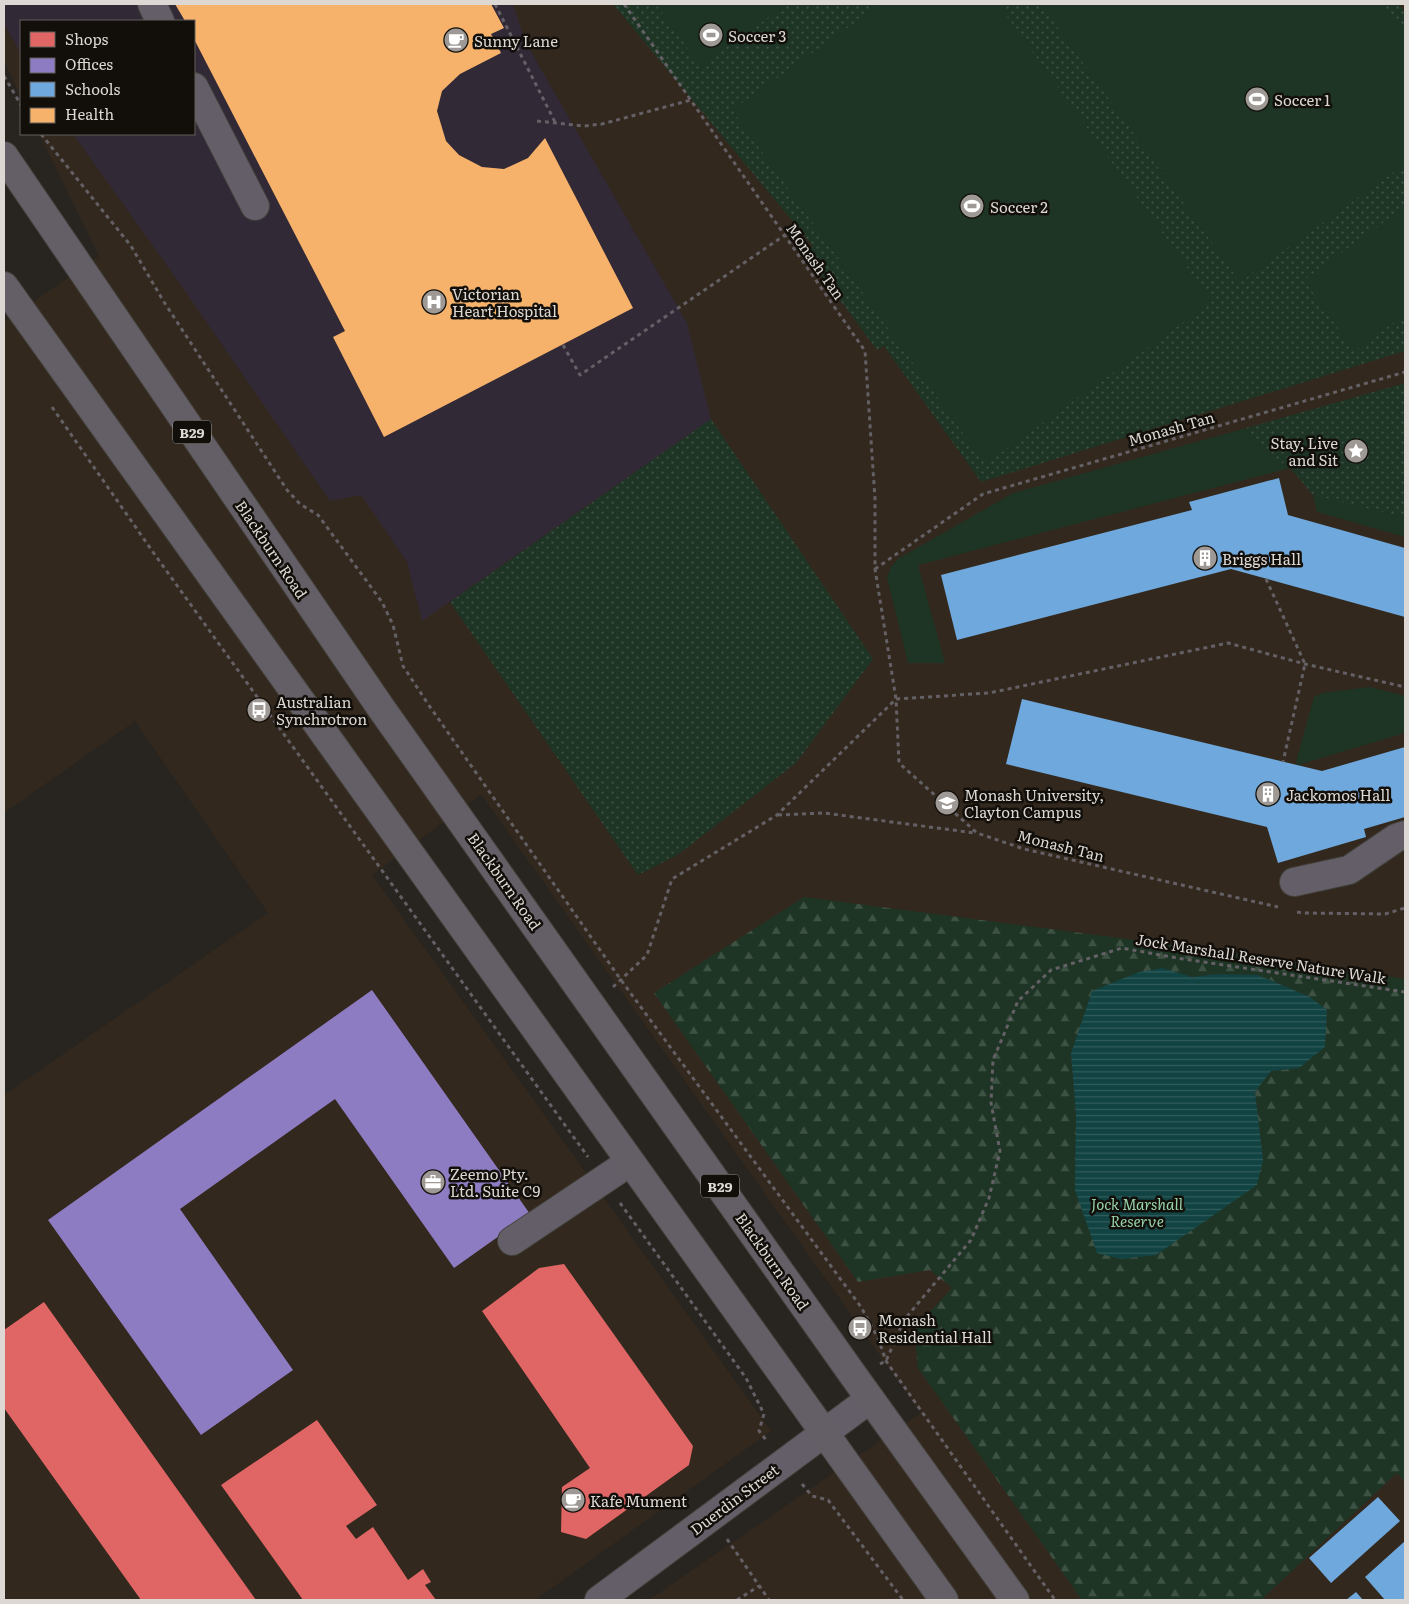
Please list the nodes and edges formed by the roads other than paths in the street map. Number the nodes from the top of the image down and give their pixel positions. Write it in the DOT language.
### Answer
graph roads {
  1 [pos="152,4"];
  2 [pos="160,20"];
  3 [pos="195,89"];
  4 [pos="4,156"];
  5 [pos="255,206"];
  6 [pos="4,286"];
  7 [pos="1405,835"];
  8 [pos="1294,882"];
  9 [pos="630,1162"];
  10 [pos="512,1241"];
  11 [pos="870,1399"];
  12 [pos="823,1433"];
  13 [pos="600,1600"];
  14 [pos="944,1600"];
  15 [pos="1015,1600"];
  1 -- 2 [label="street"];
  3 -- 5 [label="street"];
  4 -- 11 [label="main road, Blackburn Road / B29"];
  6 -- 9 [label="main road"];
  7 -- 8 [label="street"];
  9 -- 10 [label="street"];
  9 -- 12 [label="main road"];
  11 -- 12 [label="street, Duerdin Street"];
  11 -- 15 [label="main road, Blackburn Road / B29"];
  12 -- 13 [label="street, Duerdin Street"];
  12 -- 14 [label="main road"];
}
